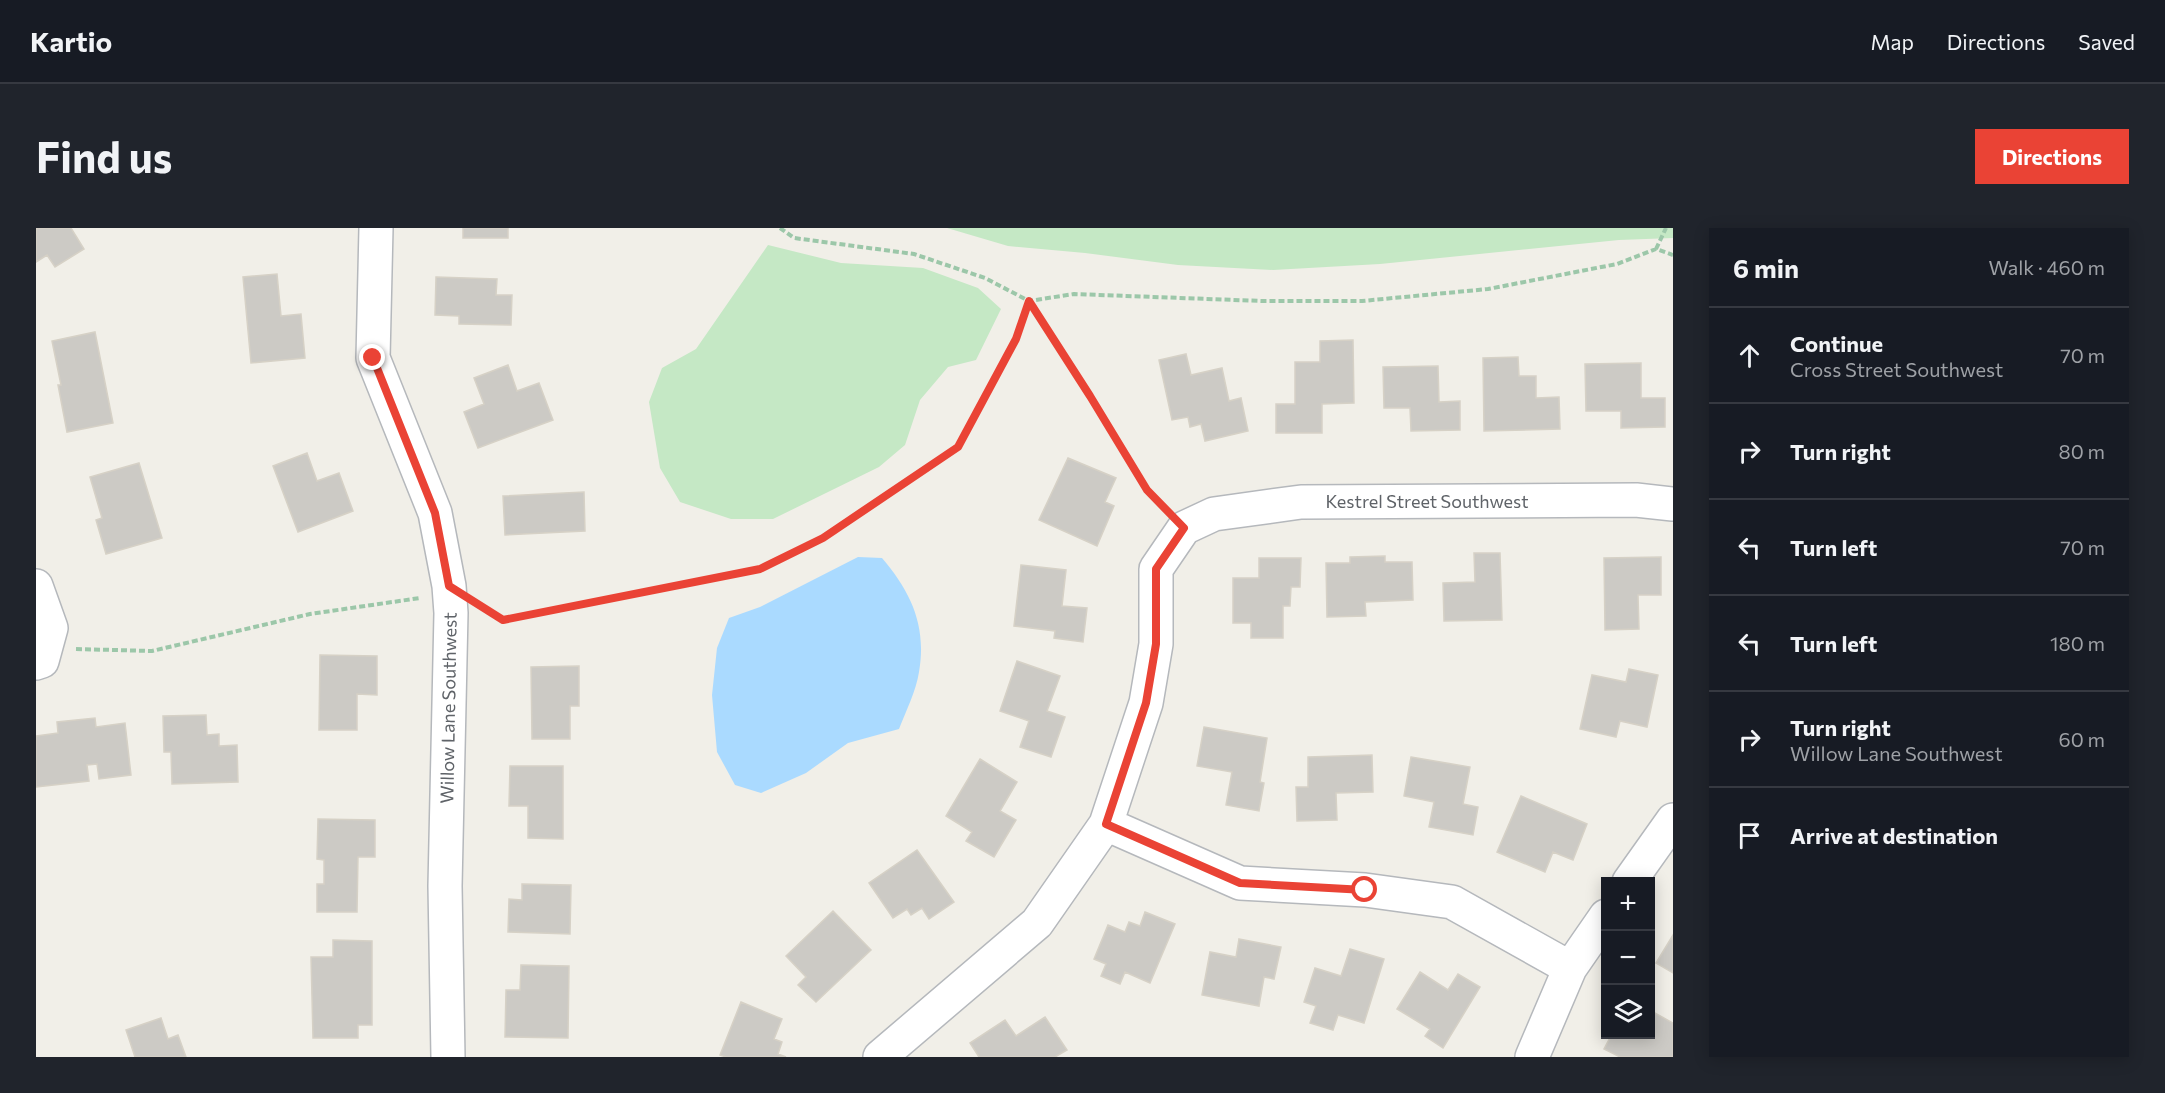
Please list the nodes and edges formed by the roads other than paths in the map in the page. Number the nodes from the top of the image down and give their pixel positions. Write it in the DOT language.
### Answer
graph roads {
  1 [pos="376,228"];
  2 [pos="1673,504"];
  3 [pos="36,586"];
  4 [pos="41,657"];
  5 [pos="1673,820"];
  6 [pos="1106,824"];
  7 [pos="1633,877"];
  8 [pos="1601,922"];
  9 [pos="1570,968"];
  10 [pos="448,1057"];
  11 [pos="880,1057"];
  12 [pos="1532,1057"];
  1 -- 10 [label="street, Willow Lane Southwest"];
  2 -- 6 [label="street, Kestrel Street Southwest"];
  3 -- 4 [label="street"];
  5 -- 7 [label="street"];
  6 -- 9 [label="street"];
  6 -- 11 [label="street"];
  8 -- 9 [label="street"];
  9 -- 12 [label="street"];
}
